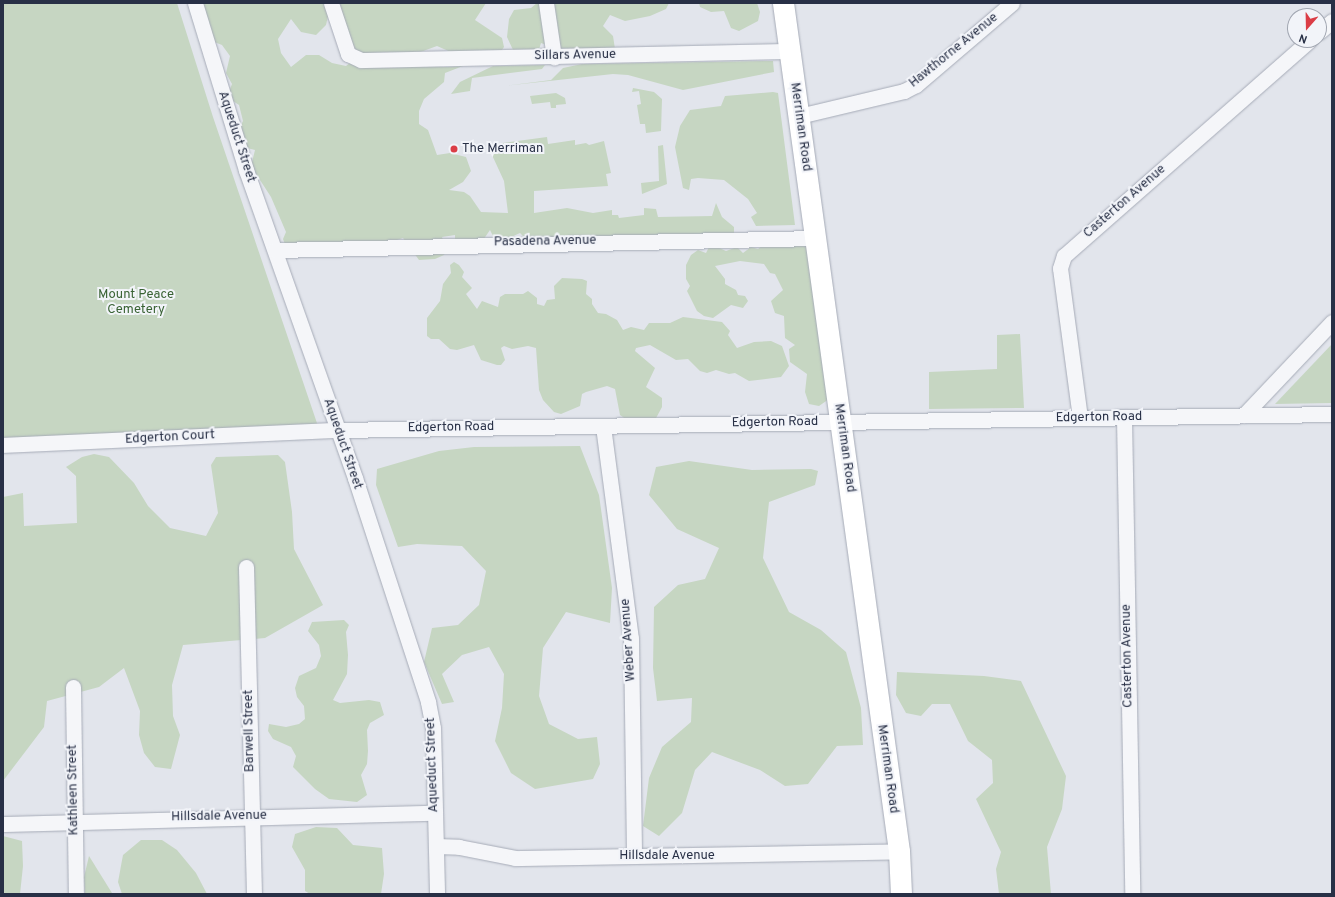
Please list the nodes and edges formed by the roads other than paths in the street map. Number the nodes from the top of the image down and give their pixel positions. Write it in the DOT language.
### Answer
graph roads {
  1 [pos="195,3"];
  2 [pos="331,3"];
  3 [pos="546,3"];
  4 [pos="783,3"];
  5 [pos="1012,3"];
  6 [pos="1301,48"];
  7 [pos="790,51"];
  8 [pos="554,57"];
  9 [pos="799,116"];
  10 [pos="816,238"];
  11 [pos="275,250"];
  12 [pos="1332,322"];
  13 [pos="1332,414"];
  14 [pos="1244,415"];
  15 [pos="1124,417"];
  16 [pos="1080,418"];
  17 [pos="841,422"];
  18 [pos="603,426"];
  19 [pos="338,430"];
  20 [pos="3,445"];
  21 [pos="246,567"];
  22 [pos="73,687"];
  23 [pos="435,813"];
  24 [pos="252,816"];
  25 [pos="76,820"];
  26 [pos="3,824"];
  27 [pos="436,846"];
  28 [pos="899,851"];
  29 [pos="634,856"];
  30 [pos="76,894"];
  31 [pos="254,894"];
  32 [pos="437,894"];
  33 [pos="901,894"];
  34 [pos="1132,894"];
  1 -- 11 [label="street, Aqueduct Street"];
  2 -- 8 [label="street, Sillars Avenue"];
  3 -- 8 [label="street"];
  4 -- 7 [label="main road, Merriman Road"];
  5 -- 9 [label="street, Hawthorne Avenue"];
  6 -- 16 [label="street, Casterton Avenue"];
  7 -- 8 [label="street, Sillars Avenue"];
  7 -- 9 [label="main road, Merriman Road"];
  9 -- 10 [label="main road, Merriman Road"];
  10 -- 11 [label="street, Pasadena Avenue"];
  10 -- 17 [label="main road, Merriman Road"];
  11 -- 19 [label="street, Aqueduct Street"];
  12 -- 14 [label="street"];
  13 -- 14 [label="street, Edgerton Road"];
  14 -- 15 [label="street, Edgerton Road"];
  15 -- 16 [label="street, Edgerton Road"];
  15 -- 34 [label="street, Casterton Avenue"];
  16 -- 17 [label="street, Edgerton Road"];
  17 -- 18 [label="street, Edgerton Road"];
  17 -- 28 [label="main road, Merriman Road"];
  18 -- 19 [label="street, Edgerton Road"];
  18 -- 29 [label="street, Weber Avenue"];
  19 -- 20 [label="street, Edgerton Court"];
  19 -- 23 [label="street, Aqueduct Street"];
  21 -- 24 [label="street, Barwell Street"];
  22 -- 25 [label="street, Kathleen Street"];
  23 -- 24 [label="street, Hillsdale Avenue"];
  23 -- 27 [label="street, Aqueduct Street"];
  24 -- 25 [label="street, Hillsdale Avenue"];
  24 -- 31 [label="street, Barwell Street"];
  25 -- 26 [label="street, Hillsdale Avenue"];
  25 -- 30 [label="street, Kathleen Street"];
  27 -- 29 [label="street, Hillsdale Avenue"];
  27 -- 32 [label="street, Aqueduct Street"];
  28 -- 29 [label="street, Hillsdale Avenue"];
  28 -- 33 [label="main road, Merriman Road"];
}
